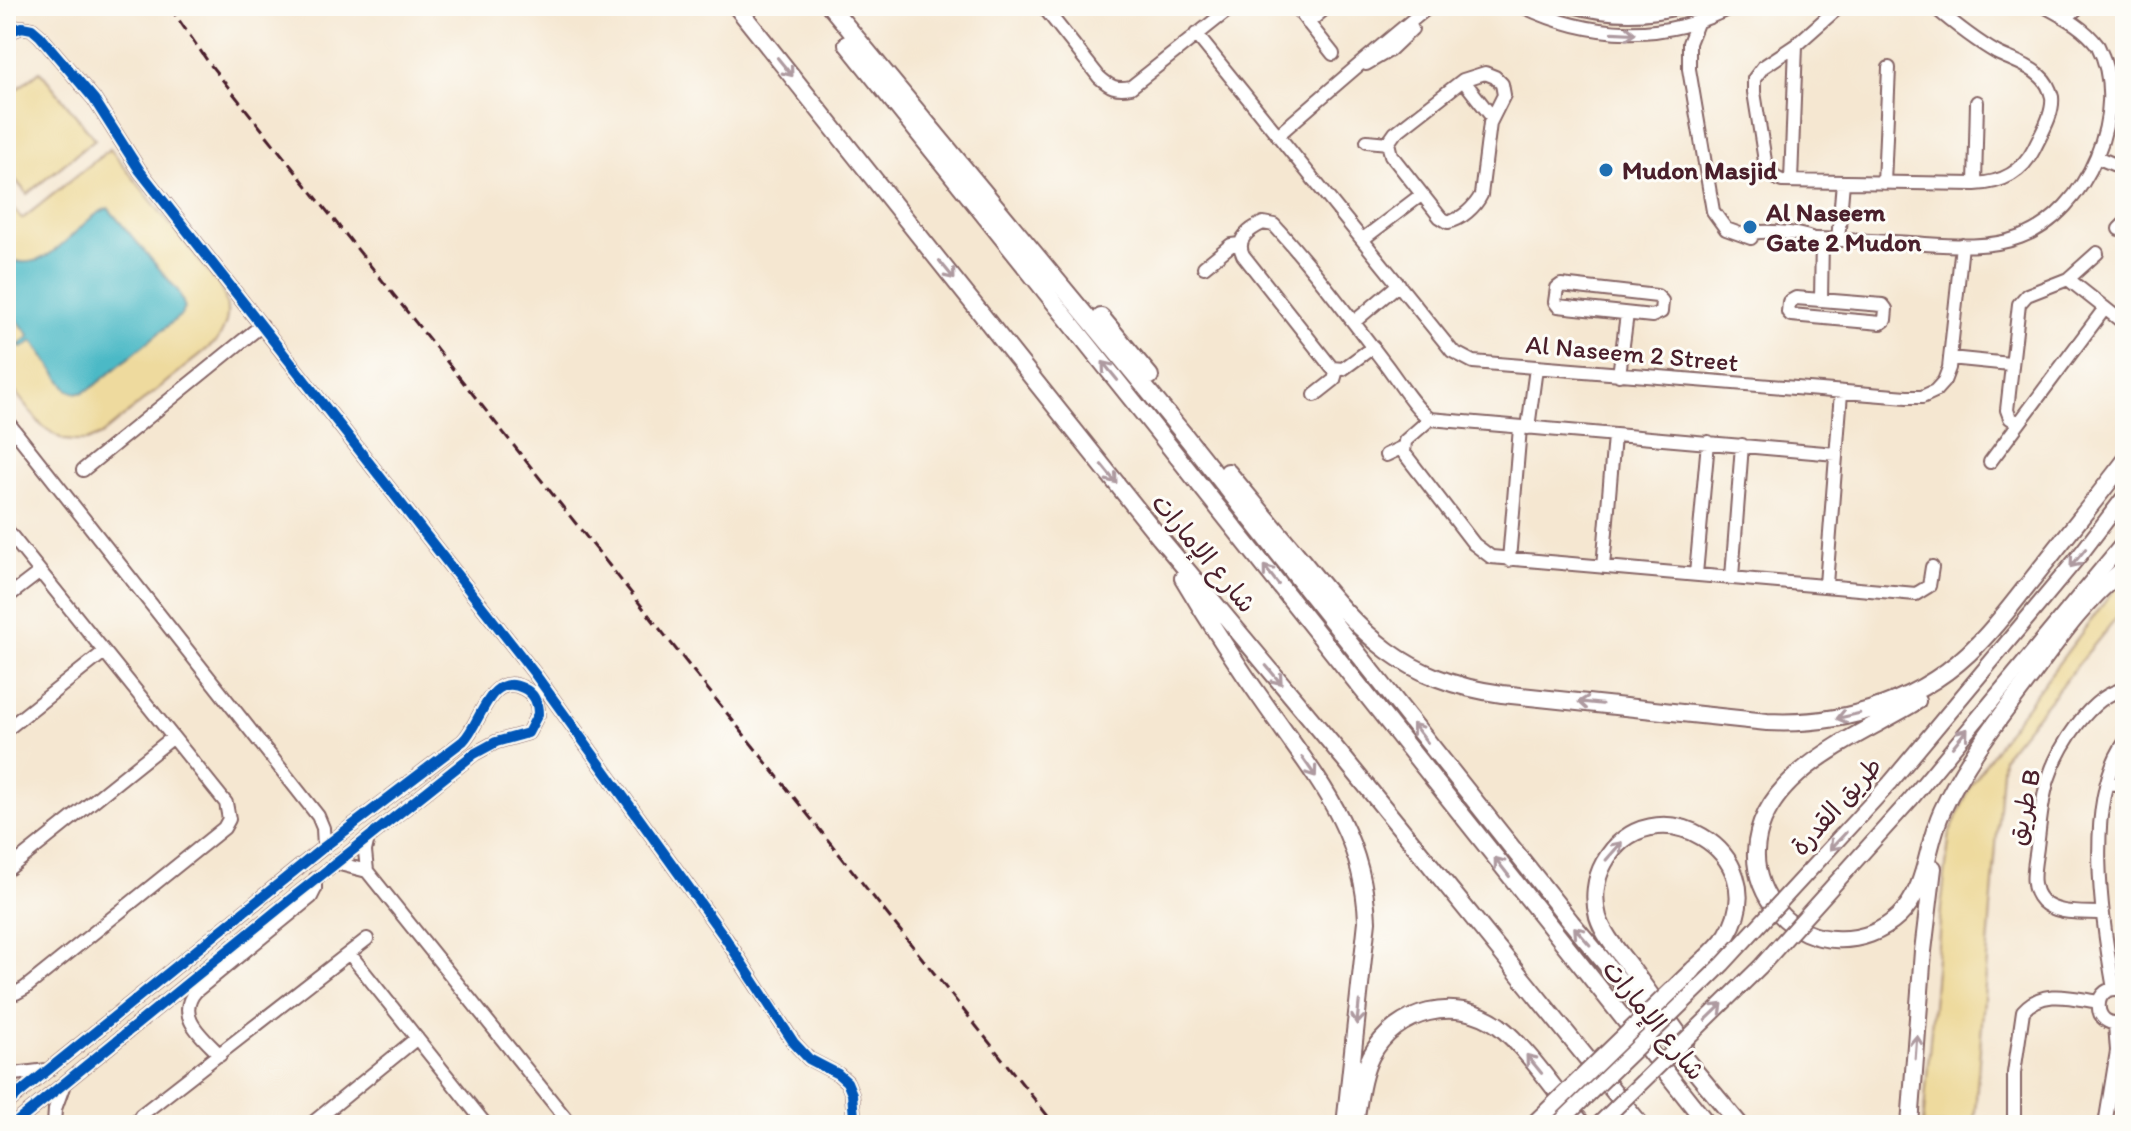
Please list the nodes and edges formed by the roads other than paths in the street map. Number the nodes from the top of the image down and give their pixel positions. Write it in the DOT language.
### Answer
graph roads {
  1 [pos="736,6"];
  2 [pos="816,6"];
  3 [pos="830,6"];
  4 [pos="1043,6"];
  5 [pos="1233,6"];
  6 [pos="1295,6"];
  7 [pos="1328,6"];
  8 [pos="1430,6"];
  9 [pos="1437,6"];
  10 [pos="1522,6"];
  11 [pos="1572,6"];
  12 [pos="1685,6"];
  13 [pos="1733,6"];
  14 [pos="1840,6"];
  15 [pos="1933,6"];
  16 [pos="2044,6"];
  17 [pos="2080,6"];
  18 [pos="2066,18"];
  19 [pos="1308,23"];
  20 [pos="1697,23"];
  21 [pos="1666,31"];
  22 [pos="6,33"];
  23 [pos="1196,34"];
  24 [pos="1390,42"];
  25 [pos="1796,45"];
  26 [pos="1333,54"];
  27 [pos="1889,68"];
  28 [pos="1689,69"];
  29 [pos="1463,80"];
  30 [pos="1977,102"];
  31 [pos="1492,117"];
  32 [pos="1278,135"];
  33 [pos="1367,141"];
  34 [pos="1388,143"];
  35 [pos="2101,159"];
  36 [pos="2125,169"];
  37 [pos="1791,181"];
  38 [pos="1843,182"];
  39 [pos="1884,183"];
  40 [pos="1975,184"];
  41 [pos="1421,195"];
  42 [pos="1005,219"];
  43 [pos="1363,239"];
  44 [pos="1817,239"];
  45 [pos="1838,240"];
  46 [pos="1240,244"];
  47 [pos="1962,245"];
  48 [pos="2097,253"];
  49 [pos="1204,267"];
  50 [pos="2068,279"];
  51 [pos="1399,284"];
  52 [pos="1821,300"];
  53 [pos="2105,308"];
  54 [pos="1627,314"];
  55 [pos="1354,322"];
  56 [pos="2125,324"];
  57 [pos="262,325"];
  58 [pos="1373,347"];
  59 [pos="1950,358"];
  60 [pos="2010,364"];
  61 [pos="1536,368"];
  62 [pos="1337,370"];
  63 [pos="1619,375"];
  64 [pos="1841,393"];
  65 [pos="1315,395"];
  66 [pos="1430,419"];
  67 [pos="6,420"];
  68 [pos="2019,423"];
  69 [pos="1524,428"];
  70 [pos="1614,436"];
  71 [pos="1708,442"];
  72 [pos="1742,445"];
  73 [pos="1403,447"];
  74 [pos="1836,454"];
  75 [pos="1386,455"];
  76 [pos="2125,461"];
  77 [pos="1990,462"];
  78 [pos="83,470"];
  79 [pos="2125,496"];
  80 [pos="2075,525"];
  81 [pos="6,529"];
  82 [pos="1160,538"];
  83 [pos="2125,541"];
  84 [pos="1509,560"];
  85 [pos="1603,567"];
  86 [pos="1932,567"];
  87 [pos="2122,568"];
  88 [pos="40,572"];
  89 [pos="1696,574"];
  90 [pos="1732,577"];
  91 [pos="1826,584"];
  92 [pos="6,598"];
  93 [pos="104,652"];
  94 [pos="2125,689"];
  95 [pos="6,730"];
  96 [pos="172,738"];
  97 [pos="2125,742"];
  98 [pos="2107,783"];
  99 [pos="2125,785"];
  100 [pos="318,816"];
  101 [pos="352,825"];
  102 [pos="368,838"];
  103 [pos="324,847"];
  104 [pos="336,863"];
  105 [pos="6,871"];
  106 [pos="367,871"];
  107 [pos="315,879"];
  108 [pos="2101,913"];
  109 [pos="367,939"];
  110 [pos="349,953"];
  111 [pos="2119,990"];
  112 [pos="6,992"];
  113 [pos="2099,1002"];
  114 [pos="2120,1022"];
  115 [pos="417,1038"];
  116 [pos="220,1055"];
  117 [pos="50,1070"];
  118 [pos="6,1075"];
  119 [pos="66,1080"];
  120 [pos="7,1102"];
  121 [pos="150,1110"];
  122 [pos="22,1123"];
  123 [pos="54,1125"];
  124 [pos="135,1125"];
  125 [pos="144,1125"];
  126 [pos="310,1125"];
  127 [pos="486,1125"];
  128 [pos="571,1125"];
  129 [pos="863,1125"];
  130 [pos="1345,1125"];
  131 [pos="1354,1125"];
  132 [pos="1533,1125"];
  133 [pos="1557,1125"];
  134 [pos="1583,1125"];
  135 [pos="1598,1125"];
  136 [pos="1641,1125"];
  137 [pos="1708,1125"];
  138 [pos="1740,1125"];
  139 [pos="1751,1125"];
  140 [pos="1910,1125"];
  141 [pos="2014,1125"];
  142 [pos="2105,1125"];
  1 -- 82 [label="highway, شارع الإمارات, one-way"];
  137 -- 2 [label="highway, شارع الإمارات, one-way"];
  3 -- 42 [label="highway"];
  4 -- 23 [label="street"];
  5 -- 23 [label="street"];
  6 -- 19 [label="street"];
  7 -- 19 [label="street"];
  8 -- 24 [label="street"];
  9 -- 24 [label="street"];
  10 -- 21 [label="street, one-way"];
  11 -- 12 [label="street"];
  13 -- 20 [label="street"];
  14 -- 25 [label="street"];
  15 -- 40 [label="street"];
  16 -- 18 [label="street"];
  17 -- 18 [label="street"];
  18 -- 35 [label="street"];
  19 -- 26 [label="street"];
  20 -- 21 [label="street"];
  20 -- 28 [label="street"];
  21 -- 28 [label="street"];
  22 -- 57 [label="street"];
  23 -- 32 [label="street, Al Naseem 2 Street"];
  24 -- 32 [label="street"];
  25 -- 37 [label="street"];
  25 -- 37 [label="street"];
  27 -- 39 [label="street"];
  28 -- 44 [label="street"];
  29 -- 31 [label="street"];
  29 -- 31 [label="street"];
  29 -- 34 [label="street"];
  30 -- 40 [label="street"];
  31 -- 41 [label="street"];
  32 -- 43 [label="street, Al Naseem 2 Street"];
  33 -- 34 [label="street"];
  34 -- 41 [label="street"];
  35 -- 36 [label="street"];
  35 -- 47 [label="street"];
  37 -- 38 [label="street"];
  38 -- 39 [label="street"];
  38 -- 45 [label="street"];
  39 -- 40 [label="street"];
  41 -- 43 [label="street"];
  80 -- 42 [label="highway, one-way"];
  138 -- 42 [label="highway, one-way"];
  43 -- 51 [label="street, Al Naseem 2 Street"];
  44 -- 45 [label="street"];
  44 -- 52 [label="street"];
  45 -- 47 [label="street"];
  46 -- 49 [label="street"];
  46 -- 55 [label="street"];
  46 -- 62 [label="street"];
  47 -- 59 [label="street, Al Naseem 2 Street"];
  48 -- 50 [label="street"];
  50 -- 53 [label="street"];
  50 -- 60 [label="street"];
  51 -- 55 [label="street"];
  51 -- 61 [label="street, Al Naseem 2 Street"];
  52 -- 52 [label="street"];
  53 -- 56 [label="street"];
  53 -- 68 [label="street"];
  54 -- 54 [label="street"];
  54 -- 63 [label="street"];
  55 -- 58 [label="street"];
  57 -- 78 [label="street"];
  57 -- 129 [label="street"];
  58 -- 62 [label="street"];
  58 -- 66 [label="street"];
  59 -- 60 [label="street"];
  59 -- 64 [label="street, Al Naseem 2 Street"];
  60 -- 68 [label="street"];
  61 -- 63 [label="street, Al Naseem 2 Street"];
  61 -- 69 [label="street"];
  62 -- 65 [label="street"];
  63 -- 64 [label="street, Al Naseem 2 Street"];
  64 -- 74 [label="street"];
  66 -- 69 [label="street"];
  66 -- 73 [label="street"];
  67 -- 100 [label="street"];
  68 -- 77 [label="street"];
  69 -- 70 [label="street"];
  69 -- 84 [label="street"];
  70 -- 71 [label="street"];
  70 -- 85 [label="street"];
  71 -- 72 [label="street"];
  71 -- 89 [label="street"];
  72 -- 74 [label="street"];
  72 -- 90 [label="street"];
  73 -- 75 [label="street"];
  73 -- 84 [label="street"];
  74 -- 91 [label="street"];
  76 -- 80 [label="highway"];
  79 -- 133 [label="main road, طريق القدرة, one-way, bridge"];
  80 -- 87 [label="highway"];
  81 -- 88 [label="street"];
  82 -- 130 [label="highway, one-way"];
  82 -- 136 [label="highway, شارع الإمارات, one-way"];
  135 -- 83 [label="main road, طريق القدرة, one-way, bridge"];
  84 -- 85 [label="street"];
  85 -- 89 [label="street"];
  86 -- 91 [label="street"];
  140 -- 87 [label="highway, one-way"];
  88 -- 92 [label="street"];
  88 -- 93 [label="street"];
  89 -- 90 [label="street"];
  90 -- 91 [label="street"];
  93 -- 95 [label="street"];
  93 -- 96 [label="street"];
  94 -- 108 [label="street, طريق B"];
  96 -- 105 [label="street"];
  96 -- 112 [label="street"];
  97 -- 98 [label="street"];
  98 -- 99 [label="street"];
  98 -- 108 [label="street"];
  100 -- 101 [label="street"];
  100 -- 103 [label="street"];
  101 -- 102 [label="street"];
  101 -- 103 [label="street"];
  102 -- 104 [label="street"];
  102 -- 106 [label="street"];
  103 -- 117 [label="street"];
  104 -- 106 [label="street"];
  104 -- 107 [label="street"];
  106 -- 128 [label="street"];
  107 -- 116 [label="street"];
  107 -- 119 [label="street"];
  108 -- 111 [label="street"];
  109 -- 110 [label="street"];
  110 -- 115 [label="street"];
  110 -- 116 [label="street"];
  111 -- 113 [label="street"];
  113 -- 114 [label="street"];
  113 -- 141 [label="street"];
  114 -- 142 [label="street"];
  115 -- 126 [label="street"];
  115 -- 127 [label="street"];
  116 -- 121 [label="street"];
  117 -- 118 [label="street"];
  117 -- 120 [label="street"];
  119 -- 122 [label="street"];
  119 -- 123 [label="street"];
  120 -- 122 [label="street"];
  121 -- 124 [label="street"];
  121 -- 125 [label="street"];
  134 -- 131 [label="highway, one-way"];
  139 -- 132 [label="highway, one-way, bridge"];
}
